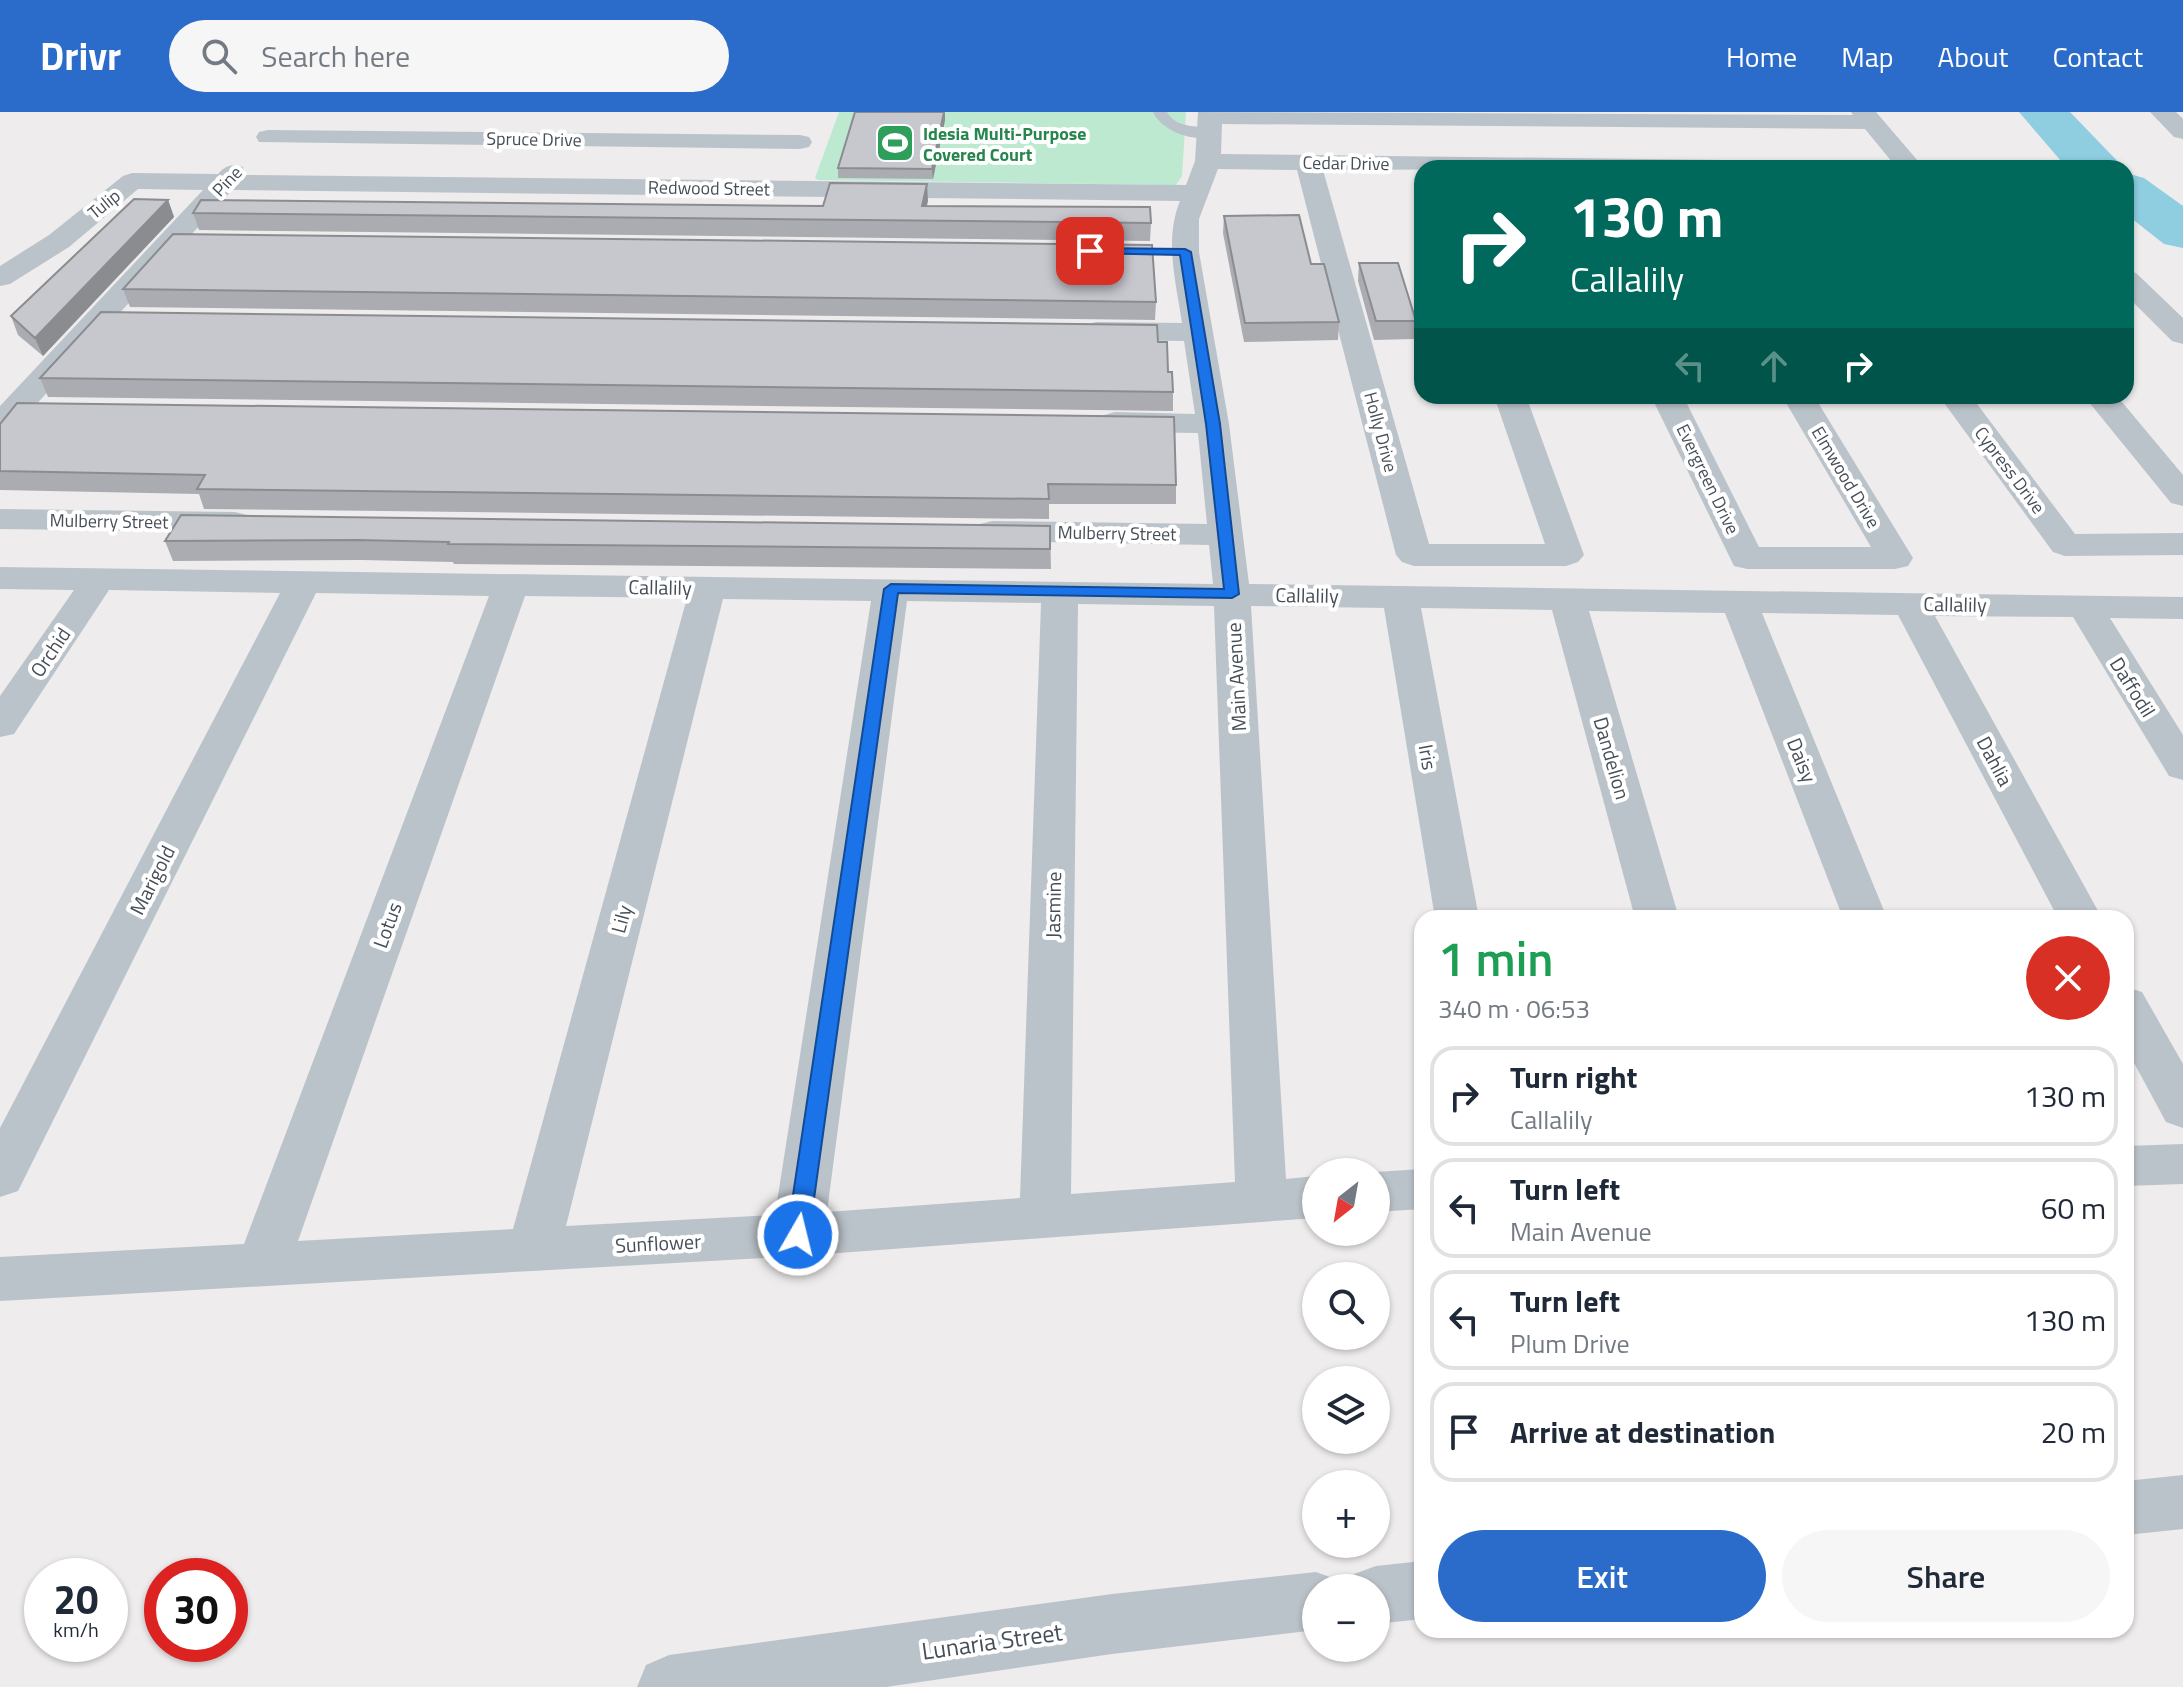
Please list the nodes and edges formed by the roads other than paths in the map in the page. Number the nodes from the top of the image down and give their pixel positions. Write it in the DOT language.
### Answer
graph roads {
  1 [pos="291,112"];
  2 [pos="811,112"];
  3 [pos="1160,112"];
  4 [pos="2162,112"];
  5 [pos="1867,117"];
  6 [pos="2183,132"];
  7 [pos="268,137"];
  8 [pos="800,142"];
  9 [pos="1206,143"];
  10 [pos="1904,160"];
  11 [pos="1308,163"];
  12 [pos="1414,166"];
  13 [pos="225,183"];
  14 [pos="783,189"];
  15 [pos="171,241"];
  16 [pos="203,241"];
  17 [pos="0,278"];
  18 [pos="2134,287"];
  19 [pos="99,318"];
  20 [pos="131,318"];
  21 [pos="1071,331"];
  22 [pos="1198,332"];
  23 [pos="2183,335"];
  24 [pos="1513,404"];
  25 [pos="1671,404"];
  26 [pos="1803,404"];
  27 [pos="1961,404"];
  28 [pos="2107,404"];
  29 [pos="63,410"];
  30 [pos="7,417"];
  31 [pos="1085,422"];
  32 [pos="1213,424"];
  33 [pos="2183,496"];
  34 [pos="0,519"];
  35 [pos="272,523"];
  36 [pos="960,531"];
  37 [pos="1226,535"];
  38 [pos="2183,544"];
  39 [pos="1895,558"];
  40 [pos="0,578"];
  41 [pos="99,579"];
  42 [pos="303,584"];
  43 [pos="511,584"];
  44 [pos="708,587"];
  45 [pos="891,589"];
  46 [pos="1060,591"];
  47 [pos="1232,594"];
  48 [pos="1400,596"];
  49 [pos="1567,599"];
  50 [pos="1739,601"];
  51 [pos="1910,604"];
  52 [pos="2084,606"];
  53 [pos="2183,608"];
  54 [pos="0,725"];
  55 [pos="2183,767"];
  56 [pos="1456,910"];
  57 [pos="1655,910"];
  58 [pos="1862,910"];
  59 [pos="2076,910"];
  60 [pos="2134,1019"];
  61 [pos="2183,1109"];
  62 [pos="2183,1164"];
  63 [pos="2134,1166"];
  64 [pos="0,1177"];
  65 [pos="1414,1190"];
  66 [pos="1390,1191"];
  67 [pos="1302,1198"];
  68 [pos="1262,1202"];
  69 [pos="1045,1219"];
  70 [pos="798,1235"];
  71 [pos="534,1250"];
  72 [pos="262,1266"];
  73 [pos="0,1279"];
  74 [pos="2183,1502"];
  75 [pos="2134,1507"];
  76 [pos="1414,1591"];
  77 [pos="1390,1593"];
  78 [pos="1302,1603"];
  79 [pos="669,1687"];
  1 -- 7 [label="street, Pine"];
  2 -- 8 [label="street"];
  3 -- 9 [label="lane"];
  4 -- 6 [label="street"];
  5 -- 9 [label="street"];
  5 -- 10 [label="street"];
  7 -- 8 [label="street, Spruce Drive"];
  7 -- 13 [label="street, Pine"];
  8 -- 14 [label="street"];
  9 -- 11 [label="street, Cedar Drive"];
  9 -- 14 [label="street, Redwood Street"];
  9 -- 22 [label="street, Main Avenue"];
  11 -- 12 [label="street, Cedar Drive"];
  11 -- 24 [label="street, Holly Drive"];
  13 -- 14 [label="street, Redwood Street"];
  13 -- 15 [label="street, Pine"];
  13 -- 17 [label="street, Tulip"];
  15 -- 16 [label="street"];
  15 -- 19 [label="street, Pine"];
  18 -- 23 [label="street"];
  19 -- 20 [label="street"];
  19 -- 30 [label="street, Pine"];
  21 -- 22 [label="street"];
  22 -- 32 [label="street, Main Avenue"];
  25 -- 39 [label="street, Evergreen Drive"];
  26 -- 39 [label="street, Elmwood Drive"];
  27 -- 38 [label="street, Cypress Drive"];
  28 -- 33 [label="street"];
  29 -- 30 [label="street"];
  31 -- 32 [label="street"];
  32 -- 37 [label="street, Main Avenue"];
  34 -- 35 [label="street, Mulberry Street"];
  36 -- 37 [label="street, Mulberry Street"];
  37 -- 47 [label="street, Main Avenue"];
  40 -- 41 [label="street, Callalily"];
  41 -- 42 [label="street, Callalily"];
  41 -- 54 [label="street, Orchid"];
  42 -- 43 [label="street, Callalily"];
  42 -- 64 [label="street, Marigold"];
  43 -- 44 [label="street, Callalily"];
  43 -- 72 [label="street, Lotus"];
  44 -- 45 [label="street, Callalily"];
  44 -- 71 [label="street, Lily"];
  45 -- 46 [label="street, Callalily"];
  45 -- 70 [label="street"];
  46 -- 47 [label="street, Callalily"];
  46 -- 69 [label="street, Jasmine"];
  47 -- 48 [label="street, Callalily"];
  47 -- 68 [label="street, Main Avenue"];
  48 -- 49 [label="street, Callalily"];
  48 -- 56 [label="street, Iris"];
  49 -- 50 [label="street, Callalily"];
  49 -- 57 [label="street, Dandelion"];
  50 -- 51 [label="street, Callalily"];
  50 -- 58 [label="street, Daisy"];
  51 -- 52 [label="street, Callalily"];
  51 -- 59 [label="street, Dahlia"];
  52 -- 53 [label="street, Callalily"];
  52 -- 55 [label="street, Daffodil"];
  60 -- 61 [label="street"];
  62 -- 63 [label="street"];
  65 -- 66 [label="street"];
  67 -- 68 [label="street, Sunflower"];
  68 -- 69 [label="street, Sunflower"];
  69 -- 70 [label="street, Sunflower"];
  70 -- 71 [label="street, Sunflower"];
  71 -- 72 [label="street, Sunflower"];
  72 -- 73 [label="street, Sunflower"];
  74 -- 75 [label="street"];
  76 -- 77 [label="street"];
  78 -- 79 [label="street, Lunaria Street"];
}
